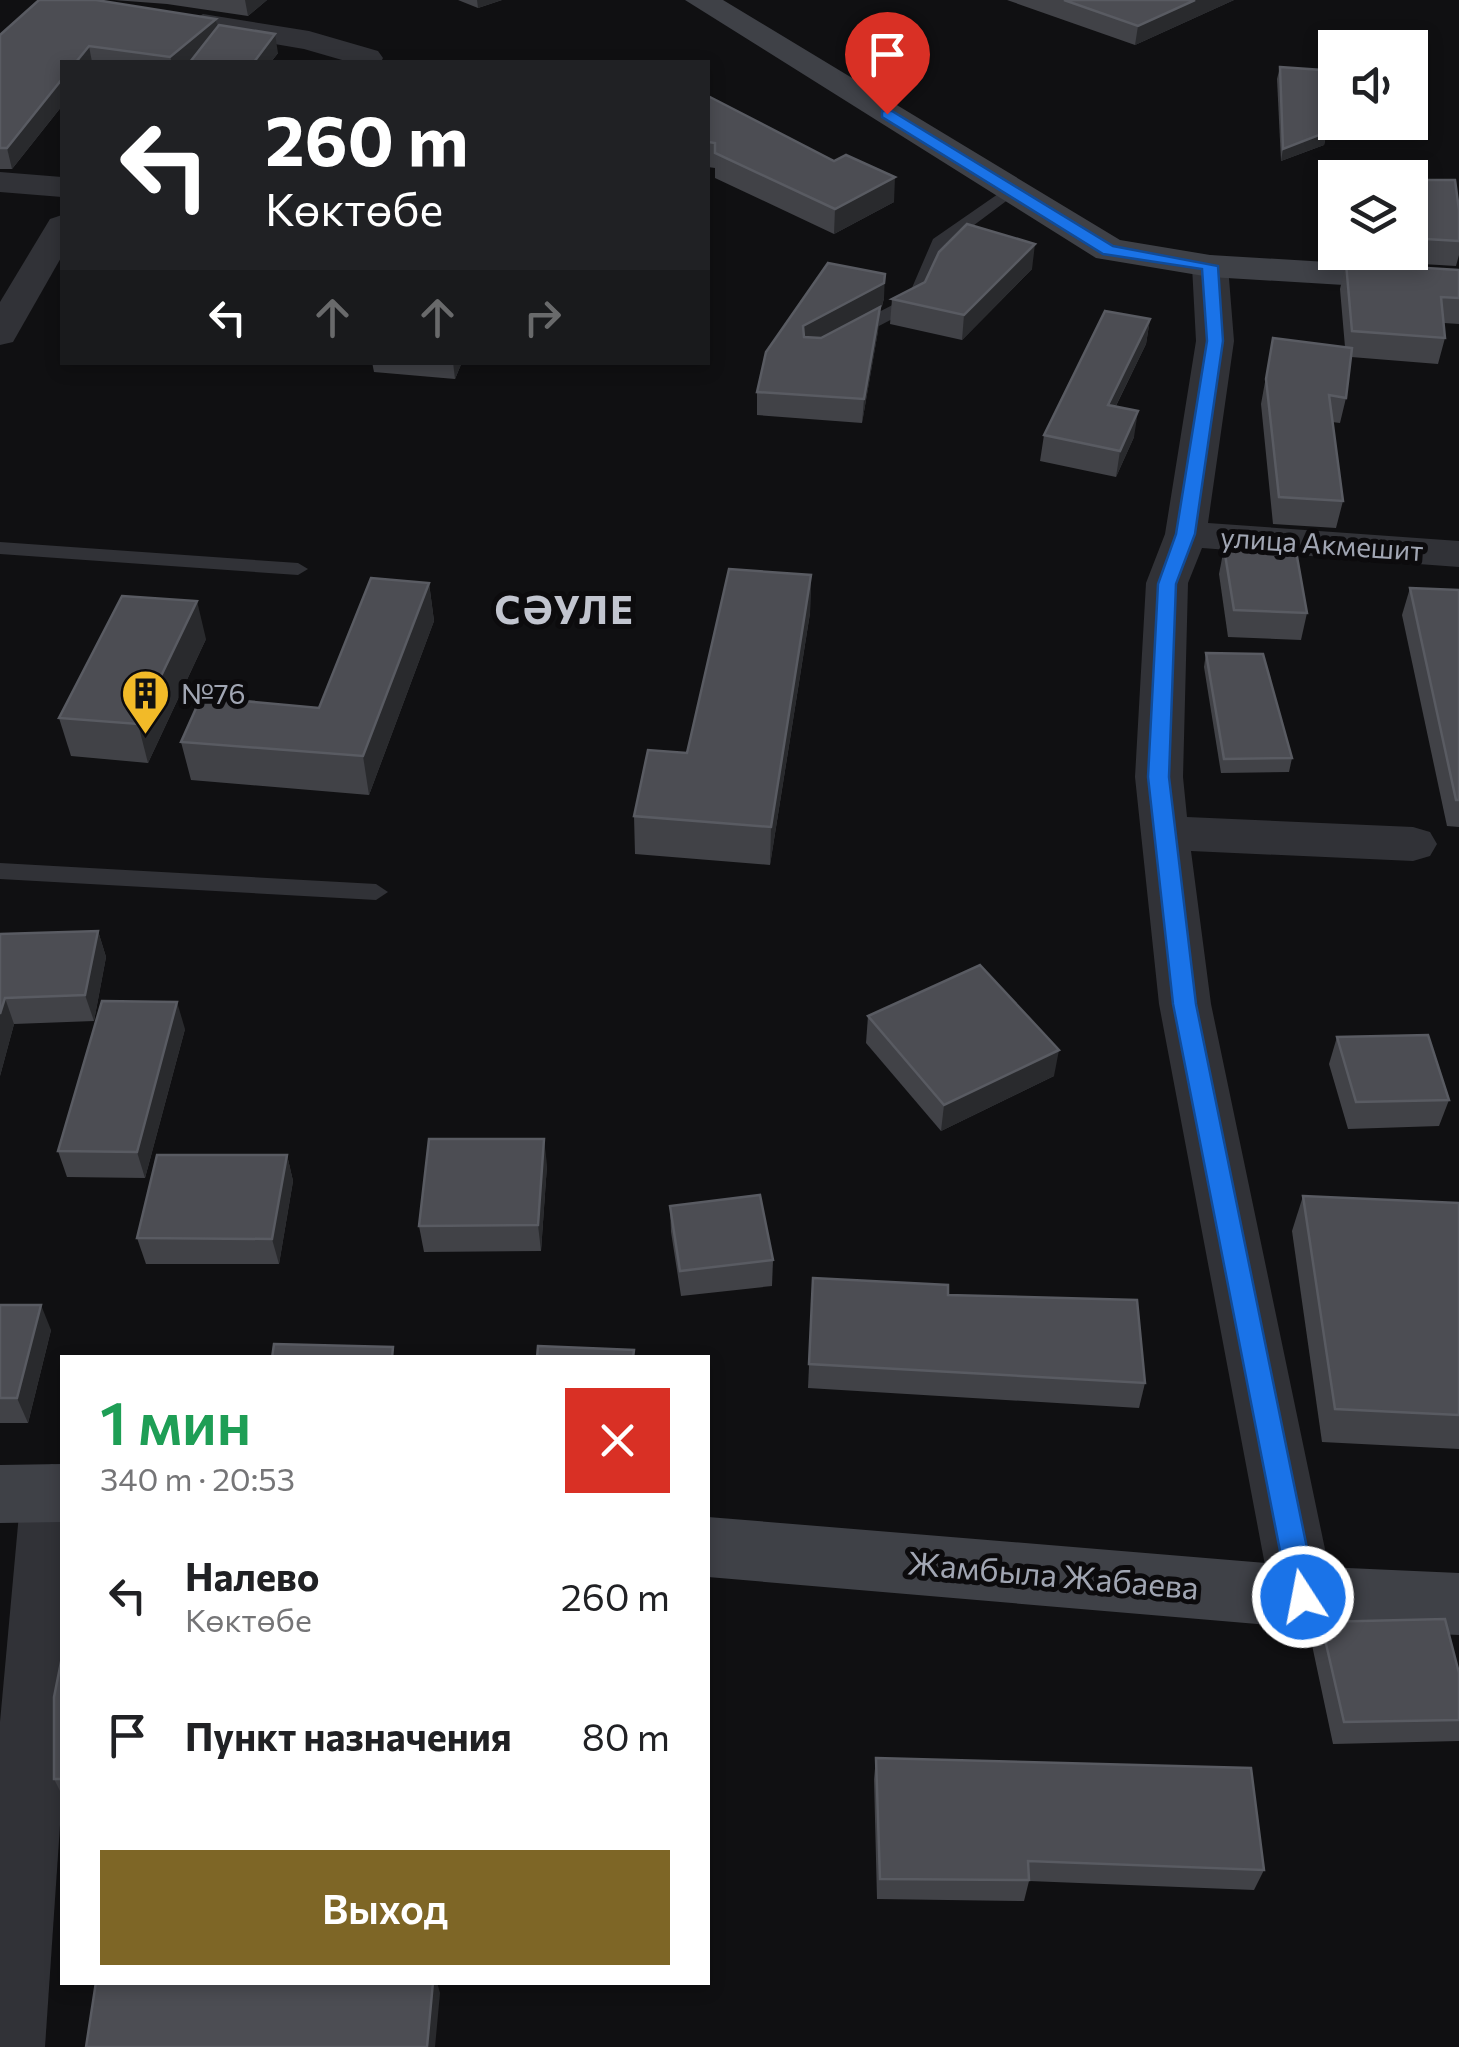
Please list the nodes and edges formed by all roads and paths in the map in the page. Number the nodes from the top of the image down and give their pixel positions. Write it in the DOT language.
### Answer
graph roads {
  1 [pos="701,0"];
  2 [pos="181,19"];
  3 [pos="366,60"];
  4 [pos="0,182"];
  5 [pos="60,187"];
  6 [pos="1011,190"];
  7 [pos="60,229"];
  8 [pos="1210,266"];
  9 [pos="1459,282"];
  10 [pos="0,334"];
  11 [pos="829,345"];
  12 [pos="1186,534"];
  13 [pos="0,548"];
  14 [pos="1459,554"];
  15 [pos="298,569"];
  16 [pos="1165,833"];
  17 [pos="1413,844"];
  18 [pos="0,870"];
  19 [pos="376,892"];
  20 [pos="38,1493"];
  21 [pos="710,1547"];
  22 [pos="1303,1597"];
  23 [pos="1459,1604"];
  24 [pos="8,2047"];
  1 -- 6 [label="street"];
  2 -- 3 [label="street"];
  4 -- 5 [label="street"];
  6 -- 8 [label="street"];
  6 -- 11 [label="lane"];
  7 -- 10 [label="street"];
  8 -- 9 [label="street"];
  8 -- 12 [label="street, улица Акмешит"];
  12 -- 14 [label="street, улица Акмешит"];
  12 -- 16 [label="street, улица Акмешит"];
  13 -- 15 [label="lane"];
  16 -- 17 [label="street"];
  16 -- 22 [label="street, улица Акмешит"];
  18 -- 19 [label="lane"];
  20 -- 24 [label="street"];
  21 -- 22 [label="street, Жамбыла Жабаева"];
  22 -- 23 [label="street, Жамбыла Жабаева"];
}
